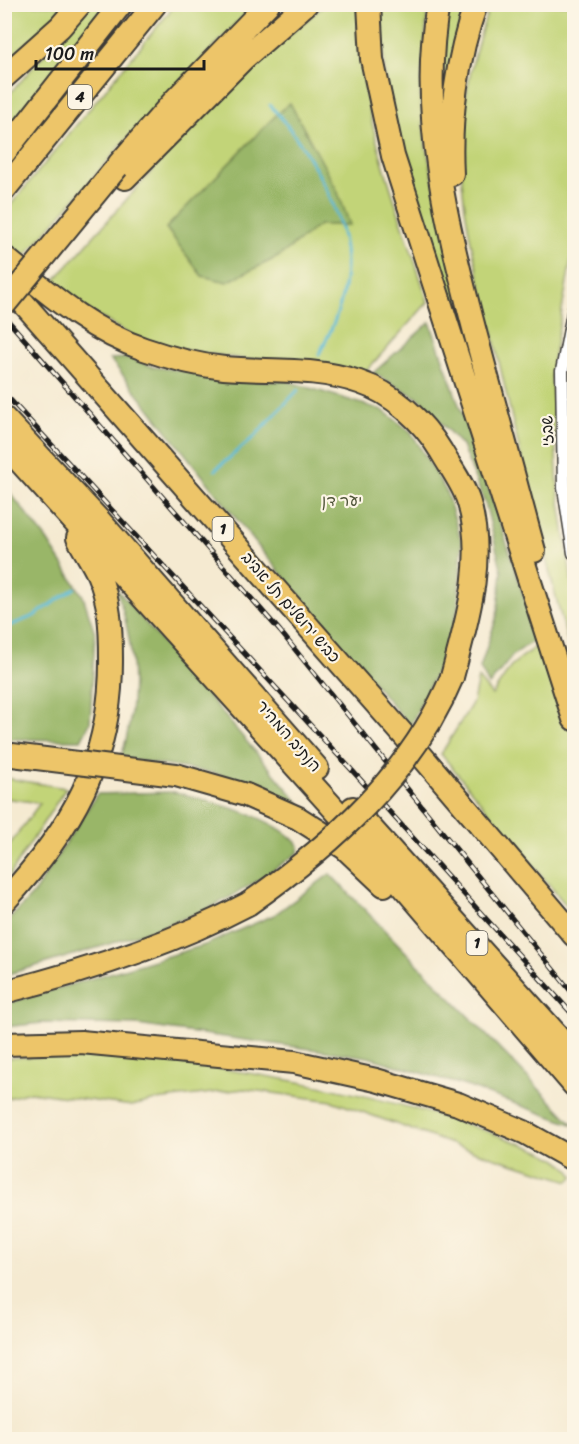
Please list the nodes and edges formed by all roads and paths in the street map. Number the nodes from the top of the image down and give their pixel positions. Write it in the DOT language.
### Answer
graph roads {
  1 [pos="80,4"];
  2 [pos="121,4"];
  3 [pos="155,4"];
  4 [pos="268,4"];
  5 [pos="306,4"];
  6 [pos="369,4"];
  7 [pos="438,4"];
  8 [pos="476,4"];
  9 [pos="4,77"];
  10 [pos="4,153"];
  11 [pos="121,172"];
  12 [pos="4,190"];
  13 [pos="4,257"];
  14 [pos="4,281"];
  15 [pos="4,305"];
  16 [pos="574,308"];
  17 [pos="4,418"];
  18 [pos="502,431"];
  19 [pos="4,444"];
  20 [pos="58,502"];
  21 [pos="574,553"];
  22 [pos="574,697"];
  23 [pos="574,719"];
  24 [pos="4,754"];
  25 [pos="4,902"];
  26 [pos="574,935"];
  27 [pos="483,977"];
  28 [pos="4,992"];
  29 [pos="4,1044"];
  30 [pos="574,1053"];
  31 [pos="574,1085"];
  32 [pos="574,1160"];
  1 -- 9 [label="highway"];
  2 -- 10 [label="highway, 4"];
  3 -- 12 [label="highway, 4"];
  4 -- 11 [label="highway"];
  5 -- 11 [label="highway"];
  6 -- 23 [label="highway"];
  7 -- 18 [label="highway"];
  8 -- 18 [label="highway"];
  11 -- 15 [label="highway, bridge"];
  13 -- 28 [label="highway, bridge"];
  14 -- 26 [label="highway, כביש ירושלים תל אביב / 1"];
  16 -- 21 [label="street, שבזי"];
  17 -- 30 [label="highway, הנתיב המהיר / 1"];
  18 -- 22 [label="highway"];
  19 -- 20 [label="highway, 1"];
  20 -- 25 [label="highway"];
  20 -- 27 [label="highway, 1"];
  24 -- 27 [label="highway, bridge"];
  27 -- 31 [label="highway, 1"];
  29 -- 32 [label="highway"];
}
